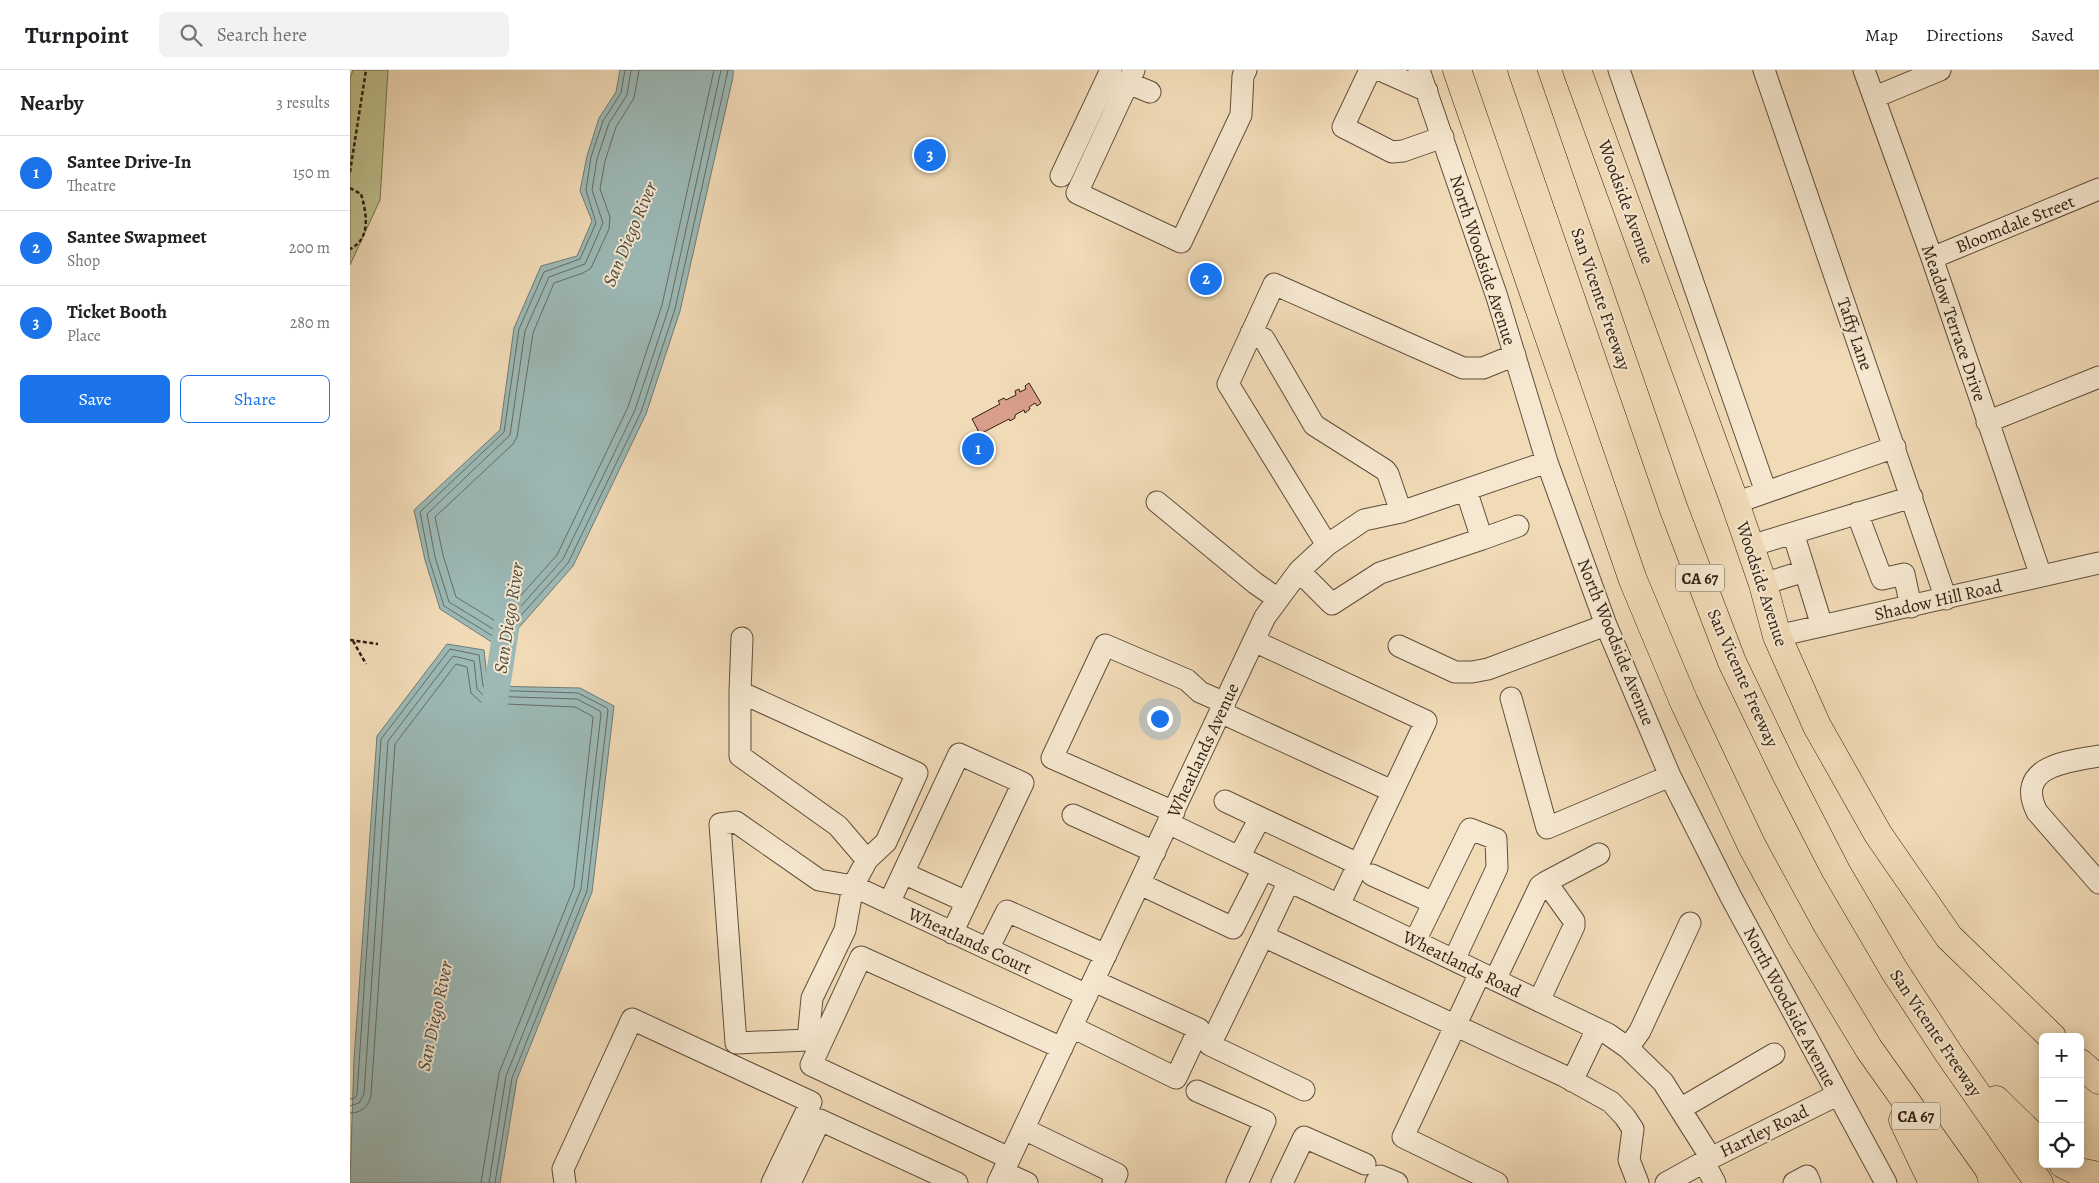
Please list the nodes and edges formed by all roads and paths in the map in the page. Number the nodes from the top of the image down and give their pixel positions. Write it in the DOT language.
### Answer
graph roads {
  1 [pos="366,70"];
  2 [pos="1111,70"];
  3 [pos="1246,70"];
  4 [pos="1370,70"];
  5 [pos="1380,70"];
  6 [pos="1420,70"];
  7 [pos="1457,70"];
  8 [pos="1522,70"];
  9 [pos="1577,70"];
  10 [pos="1619,70"];
  11 [pos="1764,70"];
  12 [pos="1864,70"];
  13 [pos="1940,70"];
  14 [pos="1131,76"];
  15 [pos="1427,91"];
  16 [pos="1150,92"];
  17 [pos="1875,97"];
  18 [pos="1443,138"];
  19 [pos="350,172"];
  20 [pos="1061,176"];
  21 [pos="350,188"];
  22 [pos="2099,190"];
  23 [pos="350,249"];
  24 [pos="1932,258"];
  25 [pos="1251,333"];
  26 [pos="1515,356"];
  27 [pos="2099,377"];
  28 [pos="1988,422"];
  29 [pos="1895,448"];
  30 [pos="1547,462"];
  31 [pos="1466,490"];
  32 [pos="1766,492"];
  33 [pos="1912,497"];
  34 [pos="1157,502"];
  35 [pos="1735,503"];
  36 [pos="1401,512"];
  37 [pos="1857,514"];
  38 [pos="1518,526"];
  39 [pos="1793,533"];
  40 [pos="1482,539"];
  41 [pos="1326,544"];
  42 [pos="1750,546"];
  43 [pos="1935,562"];
  44 [pos="2099,563"];
  45 [pos="1299,571"];
  46 [pos="1805,571"];
  47 [pos="1904,574"];
  48 [pos="2041,576"];
  49 [pos="1764,584"];
  50 [pos="1278,599"];
  51 [pos="1946,599"];
  52 [pos="1911,607"];
  53 [pos="1606,625"];
  54 [pos="1822,626"];
  55 [pos="1777,636"];
  56 [pos="742,638"];
  57 [pos="352,640"];
  58 [pos="1254,642"];
  59 [pos="378,644"];
  60 [pos="1399,646"];
  61 [pos="366,664"];
  62 [pos="740,692"];
  63 [pos="1511,698"];
  64 [pos="1223,708"];
  65 [pos="2099,756"];
  66 [pos="1670,776"];
  67 [pos="1392,791"];
  68 [pos="1225,801"];
  69 [pos="1073,815"];
  70 [pos="1171,818"];
  71 [pos="1260,818"];
  72 [pos="1155,852"];
  73 [pos="1599,854"];
  74 [pos="1239,857"];
  75 [pos="867,860"];
  76 [pos="1263,869"];
  77 [pos="1365,870"];
  78 [pos="903,873"];
  79 [pos="1289,881"];
  80 [pos="1546,882"];
  81 [pos="2099,883"];
  82 [pos="1140,884"];
  83 [pos="853,886"];
  84 [pos="888,902"];
  85 [pos="967,902"];
  86 [pos="1434,903"];
  87 [pos="1339,905"];
  88 [pos="1690,923"];
  89 [pos="952,932"];
  90 [pos="1264,936"];
  91 [pos="1415,942"];
  92 [pos="988,949"];
  93 [pos="1106,956"];
  94 [pos="1454,960"];
  95 [pos="1488,976"];
  96 [pos="1090,988"];
  97 [pos="1539,1001"];
  98 [pos="1456,1026"];
  99 [pos="1072,1027"];
  100 [pos="1597,1029"];
  101 [pos="2048,1033"];
  102 [pos="1062,1048"];
  103 [pos="1628,1048"];
  104 [pos="1869,1049"];
  105 [pos="1774,1054"];
  106 [pos="1948,1054"];
  107 [pos="2084,1067"];
  108 [pos="2099,1080"];
  109 [pos="1572,1081"];
  110 [pos="1304,1090"];
  111 [pos="1197,1091"];
  112 [pos="1837,1096"];
  113 [pos="1680,1109"];
  114 [pos="1024,1129"];
  115 [pos="2039,1142"];
  116 [pos="1707,1160"];
  117 [pos="1365,1164"];
  118 [pos="2072,1168"];
  119 [pos="1004,1171"];
  120 [pos="2099,1176"];
  121 [pos="566,1183"];
  122 [pos="772,1183"];
  123 [pos="790,1183"];
  124 [pos="956,1183"];
  125 [pos="1027,1183"];
  126 [pos="1113,1183"];
  127 [pos="1236,1183"];
  128 [pos="1282,1183"];
  129 [pos="1376,1183"];
  130 [pos="1397,1183"];
  131 [pos="1497,1183"];
  132 [pos="1638,1183"];
  133 [pos="1666,1183"];
  134 [pos="1715,1183"];
  135 [pos="1794,1183"];
  136 [pos="1810,1183"];
  137 [pos="1886,1183"];
  138 [pos="1933,1183"];
  139 [pos="1964,1183"];
  140 [pos="2039,1183"];
  1 -- 19 [label="path"];
  2 -- 20 [label="street"];
  3 -- 14 [label="street"];
  4 -- 18 [label="street"];
  5 -- 15 [label="street"];
  6 -- 15 [label="street, North Woodside Avenue"];
  7 -- 104 [label="main road, CA 67"];
  8 -- 106 [label="main road, San Vicente Freeway / CA 67"];
  9 -- 35 [label="main road, Woodside Avenue"];
  10 -- 32 [label="street"];
  11 -- 29 [label="street, Taffy Lane"];
  12 -- 17 [label="street, Meadow Terrace Drive"];
  13 -- 17 [label="street"];
  14 -- 16 [label="street"];
  15 -- 18 [label="street, North Woodside Avenue"];
  17 -- 24 [label="street, Meadow Terrace Drive"];
  18 -- 26 [label="street, North Woodside Avenue"];
  21 -- 23 [label="path"];
  22 -- 24 [label="street, Bloomdale Street"];
  24 -- 28 [label="street, Meadow Terrace Drive"];
  25 -- 26 [label="street"];
  25 -- 36 [label="street"];
  25 -- 41 [label="street"];
  26 -- 30 [label="street, North Woodside Avenue"];
  27 -- 28 [label="street"];
  28 -- 48 [label="street, Meadow Terrace Drive"];
  29 -- 32 [label="street"];
  29 -- 33 [label="street, Taffy Lane"];
  30 -- 31 [label="street, Wheatlands Avenue"];
  30 -- 53 [label="street, North Woodside Avenue"];
  31 -- 36 [label="street, Wheatlands Avenue"];
  31 -- 40 [label="street"];
  32 -- 35 [label="street"];
  33 -- 37 [label="street"];
  33 -- 43 [label="street, Taffy Lane"];
  34 -- 50 [label="street"];
  35 -- 42 [label="main road, Woodside Avenue"];
  36 -- 41 [label="street, Wheatlands Avenue"];
  37 -- 39 [label="street"];
  37 -- 47 [label="street"];
  38 -- 40 [label="street"];
  39 -- 42 [label="street"];
  39 -- 46 [label="street"];
  40 -- 45 [label="street"];
  41 -- 45 [label="street, Wheatlands Avenue"];
  42 -- 49 [label="main road, Woodside Avenue"];
  43 -- 47 [label="street"];
  43 -- 51 [label="street, Taffy Lane"];
  44 -- 48 [label="street, Shadow Hill Road"];
  45 -- 50 [label="street, Wheatlands Avenue"];
  46 -- 49 [label="street"];
  46 -- 54 [label="street"];
  47 -- 52 [label="street"];
  48 -- 51 [label="street, Shadow Hill Road"];
  49 -- 55 [label="main road, Woodside Avenue"];
  50 -- 58 [label="street, Wheatlands Avenue"];
  51 -- 52 [label="street, Shadow Hill Road"];
  52 -- 54 [label="street, Shadow Hill Road"];
  53 -- 60 [label="street"];
  53 -- 66 [label="street, North Woodside Avenue"];
  54 -- 55 [label="street, Shadow Hill Road"];
  55 -- 101 [label="main road, Woodside Avenue"];
  56 -- 62 [label="street"];
  57 -- 59 [label="path"];
  57 -- 61 [label="path"];
  58 -- 64 [label="street, Wheatlands Avenue"];
  58 -- 67 [label="street"];
  62 -- 75 [label="street"];
  62 -- 75 [label="street"];
  63 -- 66 [label="street"];
  64 -- 67 [label="street"];
  64 -- 70 [label="street, Wheatlands Avenue"];
  64 -- 70 [label="street, Wheatlands Road"];
  65 -- 81 [label="street"];
  66 -- 112 [label="street, North Woodside Avenue"];
  67 -- 77 [label="street"];
  68 -- 71 [label="street"];
  69 -- 72 [label="street"];
  70 -- 72 [label="street, Wheatlands Avenue"];
  70 -- 74 [label="street, Wheatlands Road"];
  71 -- 74 [label="street"];
  71 -- 77 [label="street"];
  72 -- 82 [label="street, Wheatlands Avenue"];
  73 -- 80 [label="street"];
  74 -- 76 [label="street, Wheatlands Road"];
  75 -- 83 [label="street"];
  76 -- 79 [label="street, Wheatlands Road"];
  76 -- 82 [label="street"];
  77 -- 86 [label="street"];
  77 -- 87 [label="street"];
  78 -- 84 [label="street"];
  78 -- 85 [label="street"];
  78 -- 85 [label="street"];
  79 -- 87 [label="street, Wheatlands Road"];
  79 -- 90 [label="street"];
  80 -- 95 [label="street"];
  80 -- 97 [label="street"];
  82 -- 93 [label="street, Wheatlands Avenue"];
  83 -- 83 [label="street"];
  83 -- 84 [label="street, Wheatlands Court"];
  84 -- 89 [label="street, Wheatlands Court"];
  85 -- 89 [label="street"];
  86 -- 91 [label="street"];
  86 -- 94 [label="street"];
  87 -- 91 [label="street, Wheatlands Road"];
  88 -- 103 [label="street"];
  89 -- 92 [label="street, Wheatlands Court"];
  90 -- 98 [label="street"];
  90 -- 110 [label="street"];
  91 -- 94 [label="street, Wheatlands Road"];
  92 -- 93 [label="street"];
  92 -- 96 [label="street, Wheatlands Court"];
  93 -- 96 [label="street, Wheatlands Avenue"];
  94 -- 95 [label="street, Wheatlands Road"];
  95 -- 97 [label="street, Wheatlands Road"];
  95 -- 98 [label="street"];
  96 -- 99 [label="street, Wheatlands Avenue"];
  96 -- 99 [label="street, Wheatlands Court"];
  97 -- 100 [label="street, Wheatlands Road"];
  98 -- 109 [label="street"];
  98 -- 131 [label="street"];
  99 -- 102 [label="street, Wheatlands Avenue"];
  100 -- 103 [label="street, Wheatlands Road"];
  100 -- 109 [label="street"];
  102 -- 114 [label="street, Wheatlands Avenue"];
  102 -- 119 [label="street"];
  103 -- 113 [label="street, Wheatlands Road"];
  104 -- 138 [label="main road"];
  104 -- 139 [label="main road, CA 67"];
  105 -- 113 [label="street"];
  106 -- 115 [label="main road"];
  106 -- 140 [label="main road, San Vicente Freeway / CA 67"];
  107 -- 108 [label="main road"];
  109 -- 132 [label="street"];
  111 -- 127 [label="street"];
  112 -- 116 [label="street, Hartley Road"];
  112 -- 137 [label="street, North Woodside Avenue"];
  113 -- 116 [label="street, Wheatlands Road"];
  114 -- 119 [label="street, Wheatlands Avenue"];
  114 -- 126 [label="street"];
  116 -- 133 [label="street, Hartley Road"];
  116 -- 134 [label="street, Wheatlands Road"];
  117 -- 128 [label="street"];
  118 -- 120 [label="main road"];
  119 -- 125 [label="street"];
  121 -- 122 [label="street"];
  123 -- 124 [label="street"];
  129 -- 130 [label="street"];
  135 -- 136 [label="street"];
}
